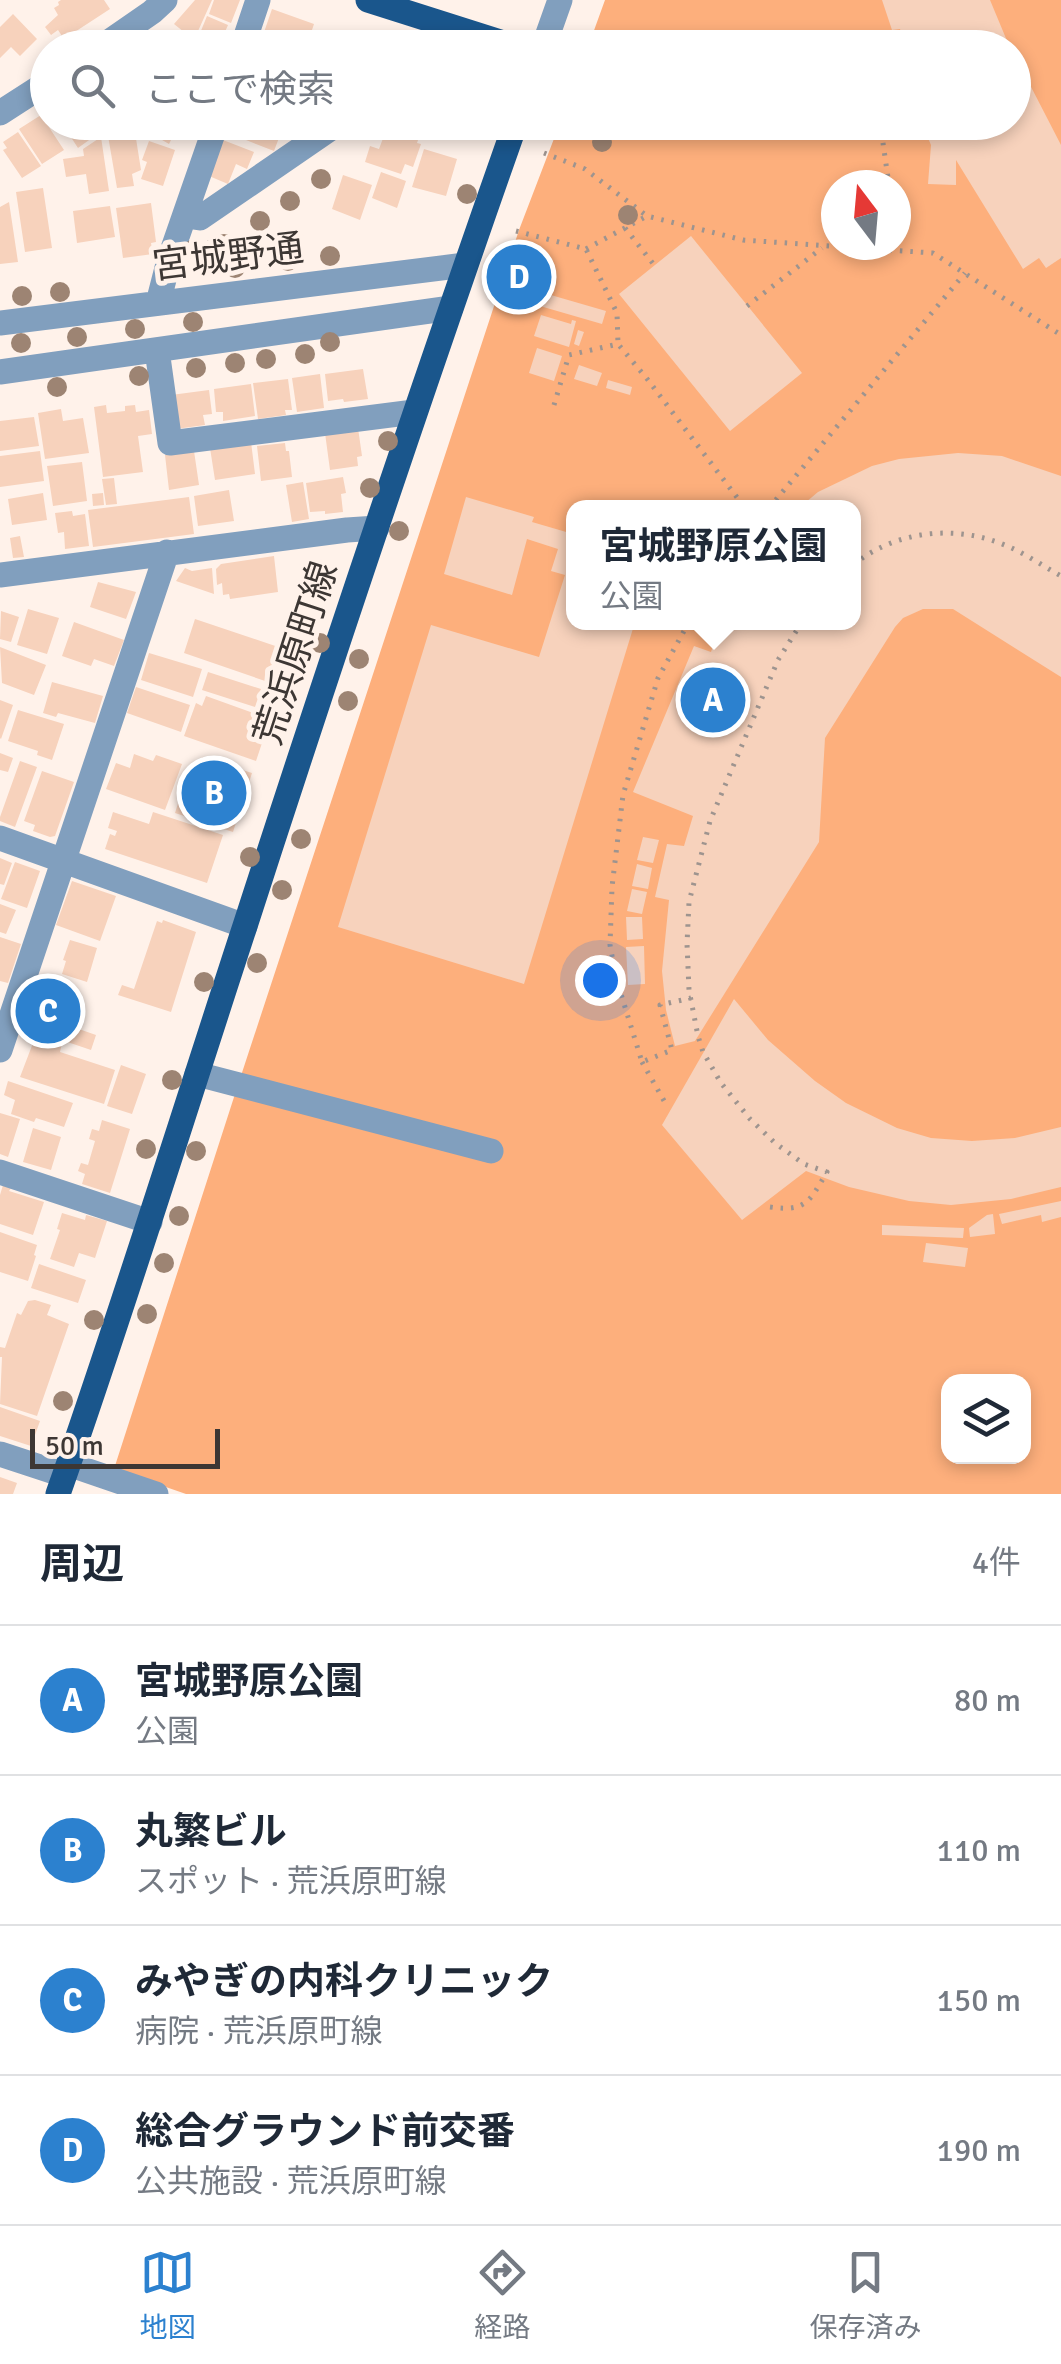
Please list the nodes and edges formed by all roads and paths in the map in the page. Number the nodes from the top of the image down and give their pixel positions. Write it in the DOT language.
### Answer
graph roads {
  1 [pos="165,0"];
  2 [pos="258,0"];
  3 [pos="368,0"];
  4 [pos="560,0"];
  5 [pos="127,30"];
  6 [pos="248,30"];
  7 [pos="462,30"];
  8 [pos="549,30"];
  9 [pos="30,93"];
  10 [pos="0,112"];
  11 [pos="212,140"];
  12 [pos="314,140"];
  13 [pos="510,140"];
  14 [pos="883,140"];
  15 [pos="544,152"];
  16 [pos="887,170"];
  17 [pos="186,216"];
  18 [pos="647,216"];
  19 [pos="625,228"];
  20 [pos="516,231"];
  21 [pos="821,246"];
  22 [pos="821,248"];
  23 [pos="586,249"];
  24 [pos="911,252"];
  25 [pos="465,264"];
  26 [pos="655,266"];
  27 [pos="965,274"];
  28 [pos="158,303"];
  29 [pos="747,306"];
  30 [pos="451,308"];
  31 [pos="0,324"];
  32 [pos="1061,324"];
  33 [pos="1058,333"];
  34 [pos="618,344"];
  35 [pos="157,350"];
  36 [pos="0,372"];
  37 [pos="554,405"];
  38 [pos="414,412"];
  39 [pos="738,500"];
  40 [pos="776,500"];
  41 [pos="378,528"];
  42 [pos="167,552"];
  43 [pos="861,560"];
  44 [pos="0,575"];
  45 [pos="1061,576"];
  46 [pos="685,630"];
  47 [pos="797,630"];
  48 [pos="0,838"];
  49 [pos="63,861"];
  50 [pos="244,926"];
  51 [pos="690,998"];
  52 [pos="7,1006"];
  53 [pos="0,1050"];
  54 [pos="642,1062"];
  55 [pos="197,1074"];
  56 [pos="667,1106"];
  57 [pos="491,1151"];
  58 [pos="0,1172"];
  59 [pos="770,1207"];
  60 [pos="150,1222"];
  61 [pos="0,1454"];
  62 [pos="63,1478"];
  63 [pos="156,1494"];
  1 -- 5 [label="street"];
  2 -- 6 [label="street"];
  3 -- 7 [label="main road"];
  4 -- 8 [label="street"];
  9 -- 10 [label="street"];
  11 -- 17 [label="street"];
  12 -- 17 [label="street"];
  13 -- 25 [label="main road, 荒浜原町線"];
  14 -- 16 [label="path"];
  15 -- 18 [label="path"];
  17 -- 28 [label="street"];
  18 -- 19 [label="path"];
  18 -- 21 [label="path"];
  19 -- 23 [label="path"];
  19 -- 26 [label="path"];
  20 -- 23 [label="path"];
  22 -- 29 [label="path"];
  23 -- 34 [label="path"];
  24 -- 27 [label="path"];
  25 -- 28 [label="street, 宮城野通"];
  25 -- 30 [label="main road, 荒浜原町線"];
  27 -- 33 [label="path"];
  27 -- 40 [label="path"];
  28 -- 31 [label="street, 宮城野通"];
  30 -- 35 [label="street"];
  30 -- 38 [label="main road, 荒浜原町線"];
  32 -- 33 [label="path"];
  34 -- 37 [label="path"];
  34 -- 39 [label="path"];
  35 -- 36 [label="street"];
  35 -- 38 [label="street"];
  38 -- 41 [label="main road, 荒浜原町線"];
  41 -- 42 [label="street"];
  41 -- 50 [label="main road, 荒浜原町線"];
  42 -- 44 [label="street"];
  42 -- 49 [label="street"];
  43 -- 45 [label="path"];
  46 -- 54 [label="path"];
  47 -- 51 [label="path"];
  48 -- 49 [label="street"];
  49 -- 50 [label="street"];
  49 -- 52 [label="street"];
  50 -- 55 [label="main road, 荒浜原町線"];
  51 -- 54 [label="path"];
  51 -- 59 [label="path"];
  52 -- 53 [label="street"];
  54 -- 56 [label="path"];
  55 -- 57 [label="street"];
  55 -- 60 [label="main road, 荒浜原町線"];
  58 -- 60 [label="street"];
  60 -- 62 [label="main road, 荒浜原町線"];
  61 -- 62 [label="street"];
  62 -- 63 [label="street"];
}
